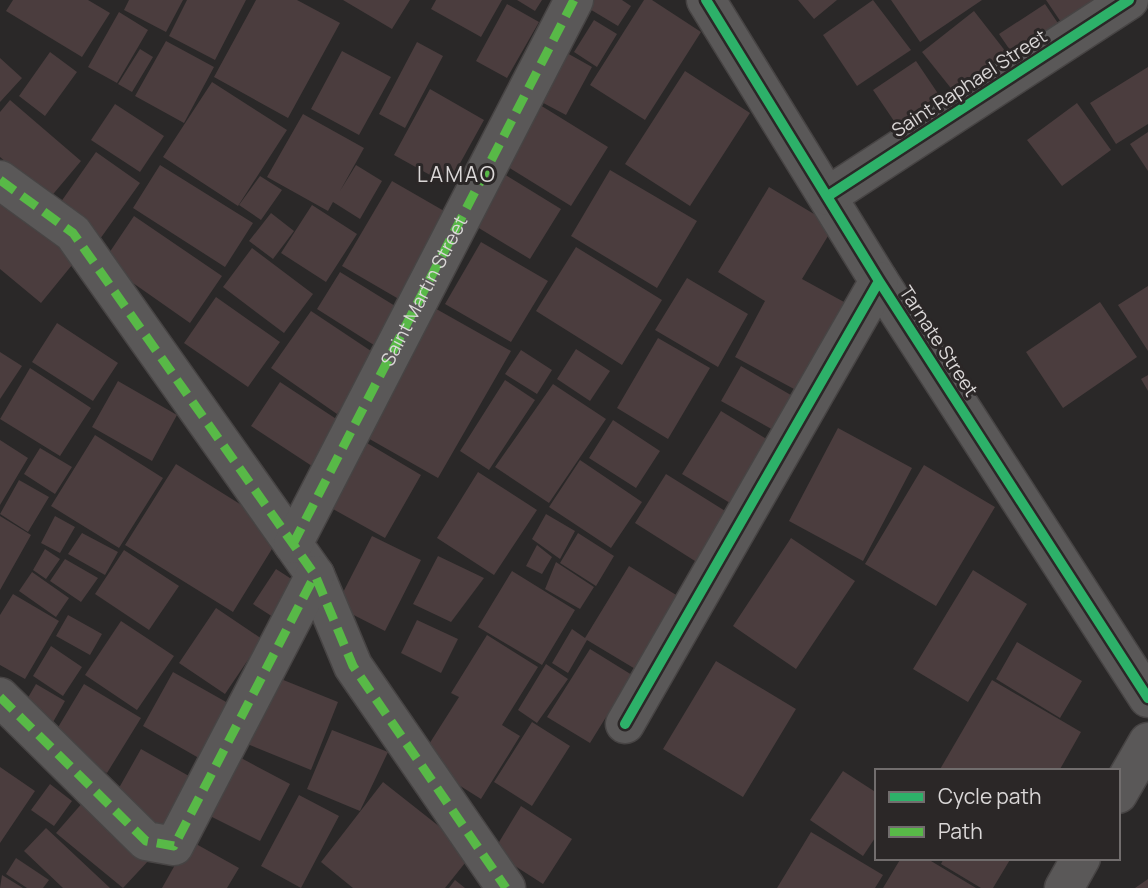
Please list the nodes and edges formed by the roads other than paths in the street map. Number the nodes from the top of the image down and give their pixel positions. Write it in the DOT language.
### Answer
graph roads {
  1 [pos="574,0"];
  2 [pos="706,0"];
  3 [pos="1129,0"];
  4 [pos="0,180"];
  5 [pos="828,196"];
  6 [pos="880,281"];
  7 [pos="304,560"];
  8 [pos="0,697"];
  9 [pos="1148,698"];
  10 [pos="625,724"];
  11 [pos="1148,742"];
  12 [pos="1120,791"];
  13 [pos="1080,860"];
  14 [pos="506,888"];
  15 [pos="1064,888"];
  1 -- 7 [label="street, Saint Martin Street"];
  2 -- 5 [label="street, Tarnate Street"];
  3 -- 5 [label="street, Saint Raphael Street"];
  4 -- 7 [label="street"];
  5 -- 6 [label="street, Tarnate Street"];
  6 -- 9 [label="street, Tarnate Street"];
  6 -- 10 [label="street"];
  7 -- 8 [label="street, Saint Martin Street"];
  7 -- 14 [label="street"];
  11 -- 12 [label="street"];
  13 -- 15 [label="street"];
}
